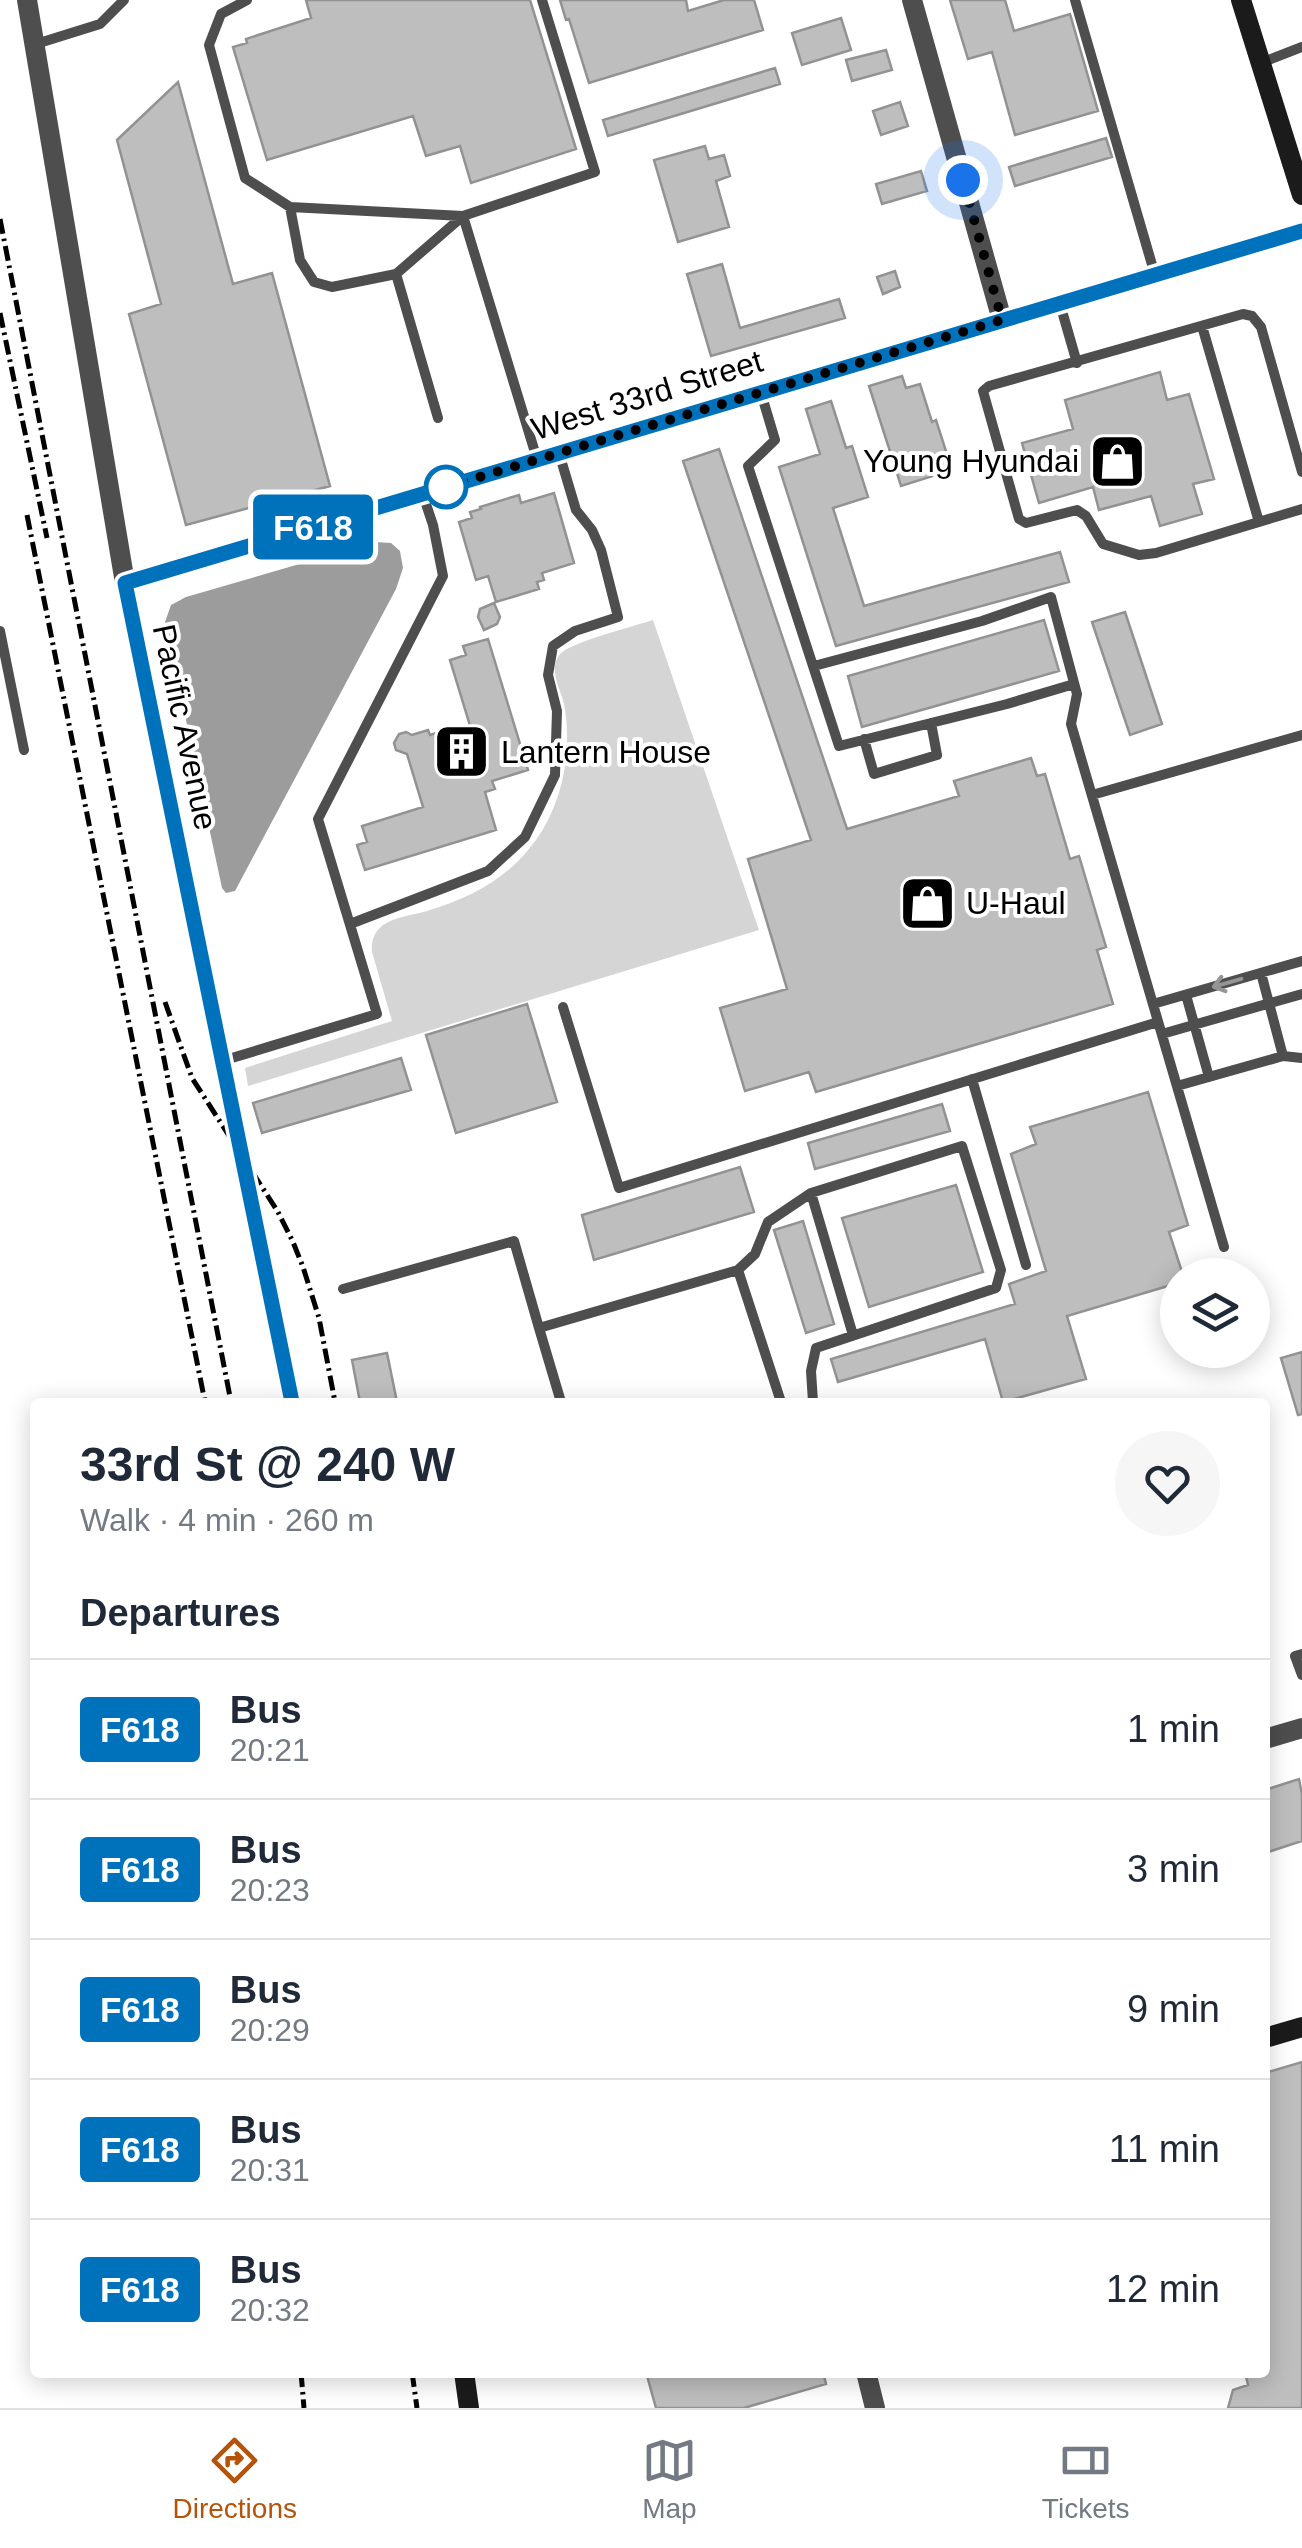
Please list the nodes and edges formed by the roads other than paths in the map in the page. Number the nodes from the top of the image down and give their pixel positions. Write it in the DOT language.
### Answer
graph roads {
  1 [pos="28,0"];
  2 [pos="124,0"];
  3 [pos="247,0"];
  4 [pos="542,0"];
  5 [pos="912,0"];
  6 [pos="1075,0"];
  7 [pos="1241,0"];
  8 [pos="36,44"];
  9 [pos="1302,48"];
  10 [pos="1261,63"];
  11 [pos="1302,195"];
  12 [pos="290,207"];
  13 [pos="463,216"];
  14 [pos="1302,231"];
  15 [pos="396,274"];
  16 [pos="1155,275"];
  17 [pos="1060,303"];
  18 [pos="1002,320"];
  19 [pos="1202,326"];
  20 [pos="1077,363"];
  21 [pos="760,392"];
  22 [pos="438,418"];
  23 [pos="559,453"];
  24 [pos="537,460"];
  25 [pos="1302,472"];
  26 [pos="422,494"];
  27 [pos="1302,509"];
  28 [pos="1259,522"];
  29 [pos="125,583"];
  30 [pos="0,631"];
  31 [pos="814,666"];
  32 [pos="1074,684"];
  33 [pos="931,722"];
  34 [pos="1302,735"];
  35 [pos="864,740"];
  36 [pos="24,750"];
  37 [pos="1092,795"];
  38 [pos="350,924"];
  39 [pos="1302,961"];
  40 [pos="1260,973"];
  41 [pos="1302,994"];
  42 [pos="1186,995"];
  43 [pos="1153,1004"];
  44 [pos="1269,1004"];
  45 [pos="563,1006"];
  46 [pos="1158,1022"];
  47 [pos="1194,1025"];
  48 [pos="1162,1034"];
  49 [pos="1283,1056"];
  50 [pos="1302,1058"];
  51 [pos="222,1061"];
  52 [pos="1209,1077"];
  53 [pos="972,1080"];
  54 [pos="1176,1086"];
  55 [pos="811,1194"];
  56 [pos="1224,1247"];
  57 [pos="1026,1264"];
  58 [pos="738,1270"];
  59 [pos="343,1289"];
  60 [pos="540,1328"];
  61 [pos="854,1336"];
  62 [pos="291,1398"];
  63 [pos="559,1398"];
  64 [pos="780,1398"];
  65 [pos="813,1398"];
  66 [pos="1302,1654"];
  67 [pos="1302,1675"];
  68 [pos="1302,1728"];
  69 [pos="1270,1738"];
  70 [pos="1302,2027"];
  71 [pos="1270,2037"];
  72 [pos="465,2378"];
  73 [pos="868,2378"];
  74 [pos="469,2408"];
  75 [pos="876,2408"];
  1 -- 8 [label="street, Pacific Avenue"];
  2 -- 8 [label="lane"];
  3 -- 12 [label="lane"];
  4 -- 13 [label="lane"];
  5 -- 18 [label="street"];
  6 -- 16 [label="lane"];
  7 -- 10 [label="main road"];
  8 -- 29 [label="street, Pacific Avenue"];
  9 -- 10 [label="lane"];
  10 -- 11 [label="main road"];
  12 -- 13 [label="lane"];
  12 -- 15 [label="lane"];
  13 -- 15 [label="lane"];
  13 -- 24 [label="lane"];
  14 -- 16 [label="street, West 33rd Street"];
  15 -- 22 [label="lane"];
  16 -- 17 [label="street, West 33rd Street"];
  17 -- 18 [label="street, West 33rd Street"];
  17 -- 20 [label="lane"];
  18 -- 21 [label="street, West 33rd Street"];
  19 -- 20 [label="lane"];
  19 -- 25 [label="lane"];
  19 -- 28 [label="lane"];
  20 -- 28 [label="lane"];
  21 -- 23 [label="street, West 33rd Street"];
  21 -- 31 [label="lane"];
  23 -- 24 [label="street, West 33rd Street"];
  23 -- 38 [label="lane"];
  24 -- 26 [label="street, West 33rd Street"];
  26 -- 29 [label="street, West 33rd Street"];
  26 -- 38 [label="lane"];
  27 -- 28 [label="lane"];
  29 -- 51 [label="street, Pacific Avenue"];
  30 -- 36 [label="lane"];
  31 -- 32 [label="lane"];
  31 -- 35 [label="lane"];
  32 -- 33 [label="lane"];
  32 -- 37 [label="lane"];
  33 -- 35 [label="lane"];
  33 -- 35 [label="lane"];
  34 -- 37 [label="lane"];
  37 -- 43 [label="lane"];
  38 -- 51 [label="lane"];
  39 -- 40 [label="lane"];
  40 -- 42 [label="lane, one-way"];
  40 -- 44 [label="lane"];
  41 -- 44 [label="lane"];
  42 -- 43 [label="lane"];
  42 -- 47 [label="lane"];
  43 -- 46 [label="lane"];
  44 -- 47 [label="lane"];
  44 -- 49 [label="lane"];
  45 -- 53 [label="lane"];
  46 -- 48 [label="lane"];
  46 -- 53 [label="lane"];
  47 -- 48 [label="lane"];
  47 -- 52 [label="lane"];
  48 -- 54 [label="lane"];
  49 -- 50 [label="lane"];
  49 -- 52 [label="lane"];
  51 -- 62 [label="street, Pacific Avenue"];
  52 -- 54 [label="lane"];
  53 -- 57 [label="lane"];
  54 -- 56 [label="lane"];
  55 -- 58 [label="lane"];
  55 -- 61 [label="lane"];
  55 -- 61 [label="lane"];
  58 -- 60 [label="lane"];
  58 -- 64 [label="lane"];
  59 -- 60 [label="lane"];
  60 -- 63 [label="lane"];
  61 -- 65 [label="lane"];
  66 -- 67 [label="lane"];
  68 -- 69 [label="street"];
  70 -- 71 [label="main road"];
  72 -- 74 [label="main road"];
  73 -- 75 [label="street"];
}
